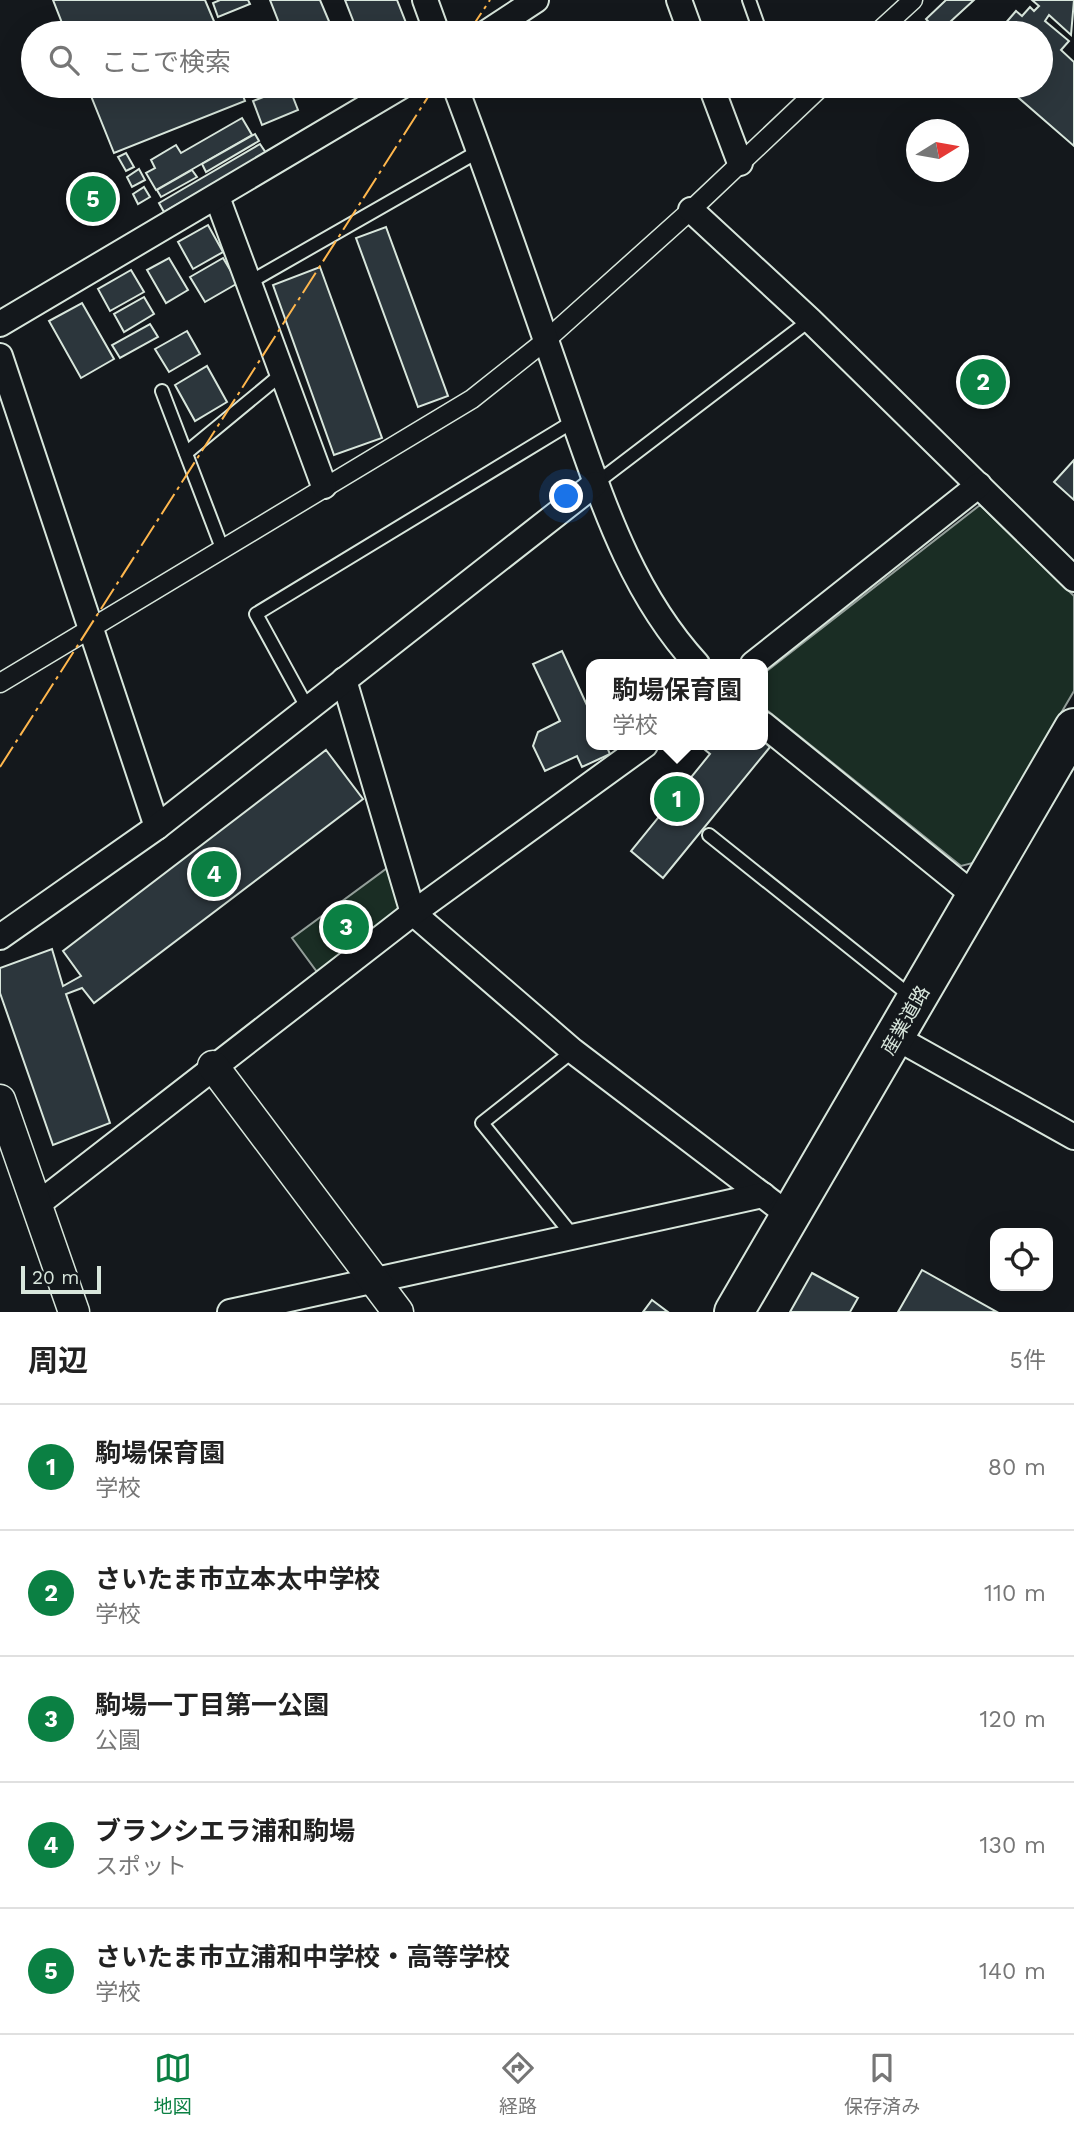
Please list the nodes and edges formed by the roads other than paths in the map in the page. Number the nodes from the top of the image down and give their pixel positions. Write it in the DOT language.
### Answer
graph roads {
  1 [pos="425,0"];
  2 [pos="536,0"];
  3 [pos="679,0"];
  4 [pos="749,0"];
  5 [pos="912,0"];
  6 [pos="432,21"];
  7 [pos="504,21"];
  8 [pos="687,21"];
  9 [pos="756,21"];
  10 [pos="890,21"];
  11 [pos="382,98"];
  12 [pos="459,98"];
  13 [pos="716,98"];
  14 [pos="809,98"];
  15 [pos="479,151"];
  16 [pos="740,163"];
  17 [pos="217,198"];
  18 [pos="691,210"];
  19 [pos="250,282"];
  20 [pos="810,320"];
  21 [pos="0,324"];
  22 [pos="545,341"];
  23 [pos="0,356"];
  24 [pos="283,373"];
  25 [pos="162,391"];
  26 [pos="574,421"];
  27 [pos="186,453"];
  28 [pos="595,484"];
  29 [pos="979,485"];
  30 [pos="324,486"];
  31 [pos="222,548"];
  32 [pos="1074,579"];
  33 [pos="91,628"];
  34 [pos="692,659"];
  35 [pos="759,659"];
  36 [pos="344,681"];
  37 [pos="0,682"];
  38 [pos="307,709"];
  39 [pos="768,728"];
  40 [pos="1074,728"];
  41 [pos="638,750"];
  42 [pos="157,827"];
  43 [pos="709,835"];
  44 [pos="975,896"];
  45 [pos="413,913"];
  46 [pos="0,937"];
  47 [pos="916,1001"];
  48 [pos="895,1037"];
  49 [pos="573,1051"];
  50 [pos="213,1066"];
  51 [pos="0,1100"];
  52 [pos="1074,1137"];
  53 [pos="38,1204"];
  54 [pos="776,1206"];
  55 [pos="573,1236"];
  56 [pos="373,1279"];
  57 [pos="74,1312"];
  58 [pos="230,1312"];
  59 [pos="398,1312"];
  60 [pos="734,1312"];
  1 -- 6 [label="street"];
  2 -- 7 [label="street"];
  3 -- 8 [label="street"];
  4 -- 9 [label="lane"];
  5 -- 10 [label="street"];
  11 -- 17 [label="street"];
  12 -- 15 [label="street"];
  13 -- 16 [label="street"];
  14 -- 16 [label="street"];
  15 -- 19 [label="lane"];
  15 -- 22 [label="street"];
  16 -- 18 [label="street"];
  17 -- 19 [label="street"];
  17 -- 21 [label="street"];
  18 -- 20 [label="street"];
  18 -- 22 [label="street"];
  19 -- 24 [label="street"];
  20 -- 28 [label="lane"];
  20 -- 29 [label="street"];
  22 -- 26 [label="street"];
  22 -- 30 [label="street"];
  23 -- 33 [label="street"];
  24 -- 27 [label="lane"];
  24 -- 30 [label="street"];
  25 -- 27 [label="lane"];
  26 -- 28 [label="street"];
  26 -- 38 [label="lane"];
  27 -- 31 [label="lane"];
  28 -- 34 [label="street"];
  28 -- 36 [label="street"];
  29 -- 32 [label="street"];
  29 -- 35 [label="street"];
  30 -- 31 [label="street"];
  31 -- 33 [label="street"];
  33 -- 37 [label="street"];
  33 -- 42 [label="street"];
  36 -- 38 [label="street"];
  36 -- 45 [label="street"];
  38 -- 42 [label="street"];
  39 -- 44 [label="street"];
  40 -- 44 [label="main road, 産業道路"];
  41 -- 45 [label="street"];
  42 -- 46 [label="street"];
  43 -- 47 [label="lane"];
  44 -- 47 [label="main road, 産業道路"];
  45 -- 49 [label="street"];
  45 -- 50 [label="street"];
  47 -- 48 [label="main road, 産業道路"];
  48 -- 52 [label="street"];
  48 -- 54 [label="main road, 産業道路"];
  49 -- 54 [label="street"];
  49 -- 55 [label="lane"];
  50 -- 53 [label="street"];
  50 -- 56 [label="street"];
  51 -- 53 [label="street"];
  53 -- 57 [label="street"];
  54 -- 55 [label="street"];
  54 -- 60 [label="main road, 産業道路"];
  55 -- 56 [label="street"];
  56 -- 58 [label="street"];
  56 -- 59 [label="street"];
}
